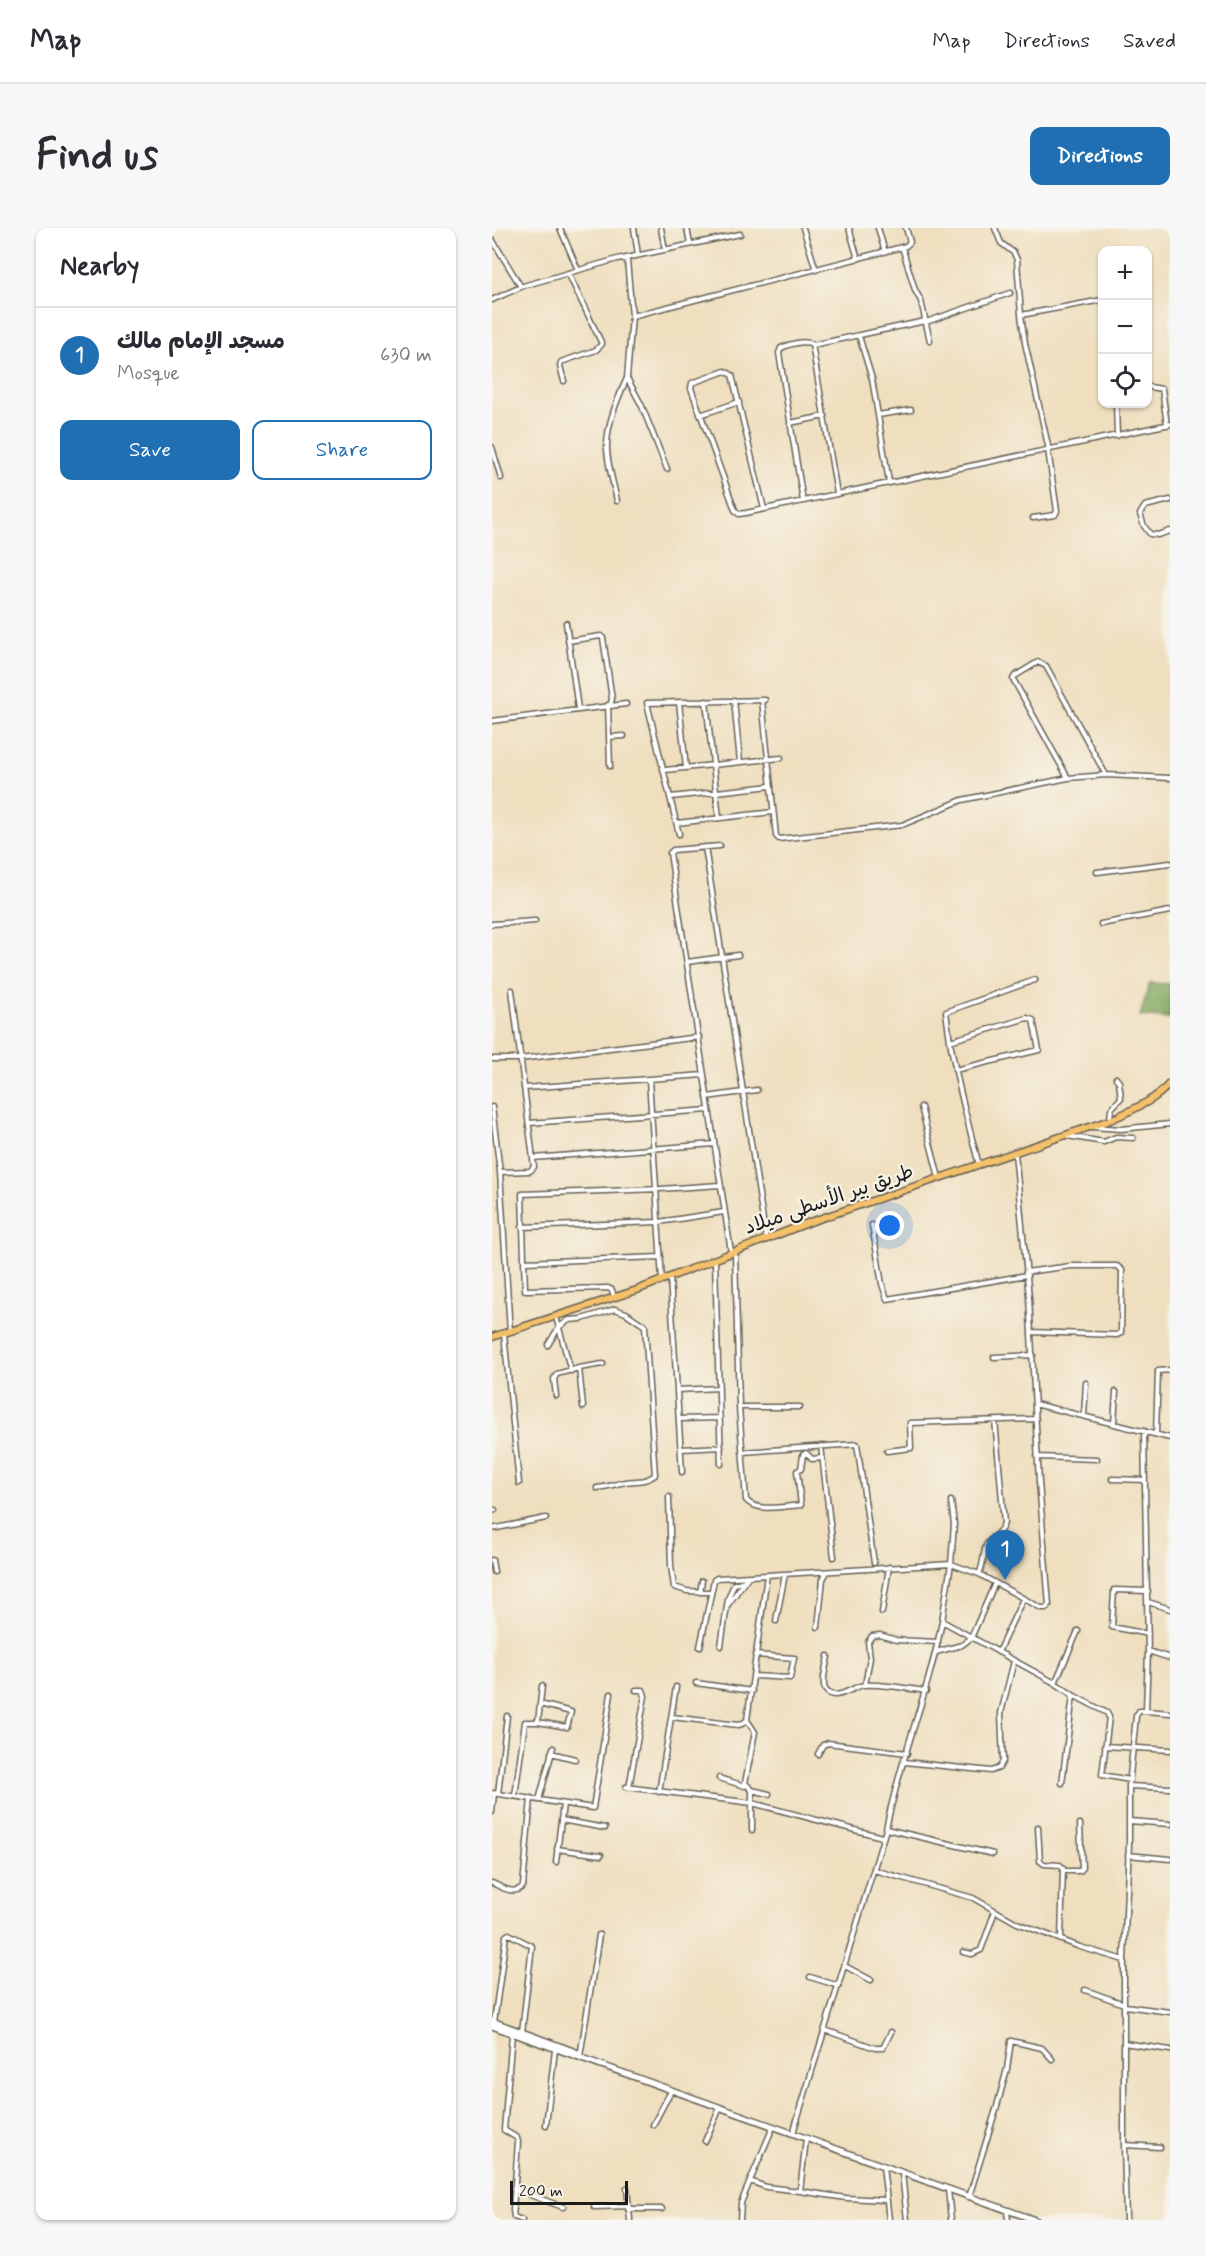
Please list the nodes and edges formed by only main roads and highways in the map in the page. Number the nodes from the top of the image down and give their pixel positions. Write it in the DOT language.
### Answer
graph roads {
  1 [pos="1170,1083"];
  2 [pos="1167,1090"];
  3 [pos="492,1337"];
  1 -- 2 [label="main road, طريق بير الأسطى ميلاد"];
  2 -- 3 [label="main road, طريق بير الأسطى ميلاد"];
}
